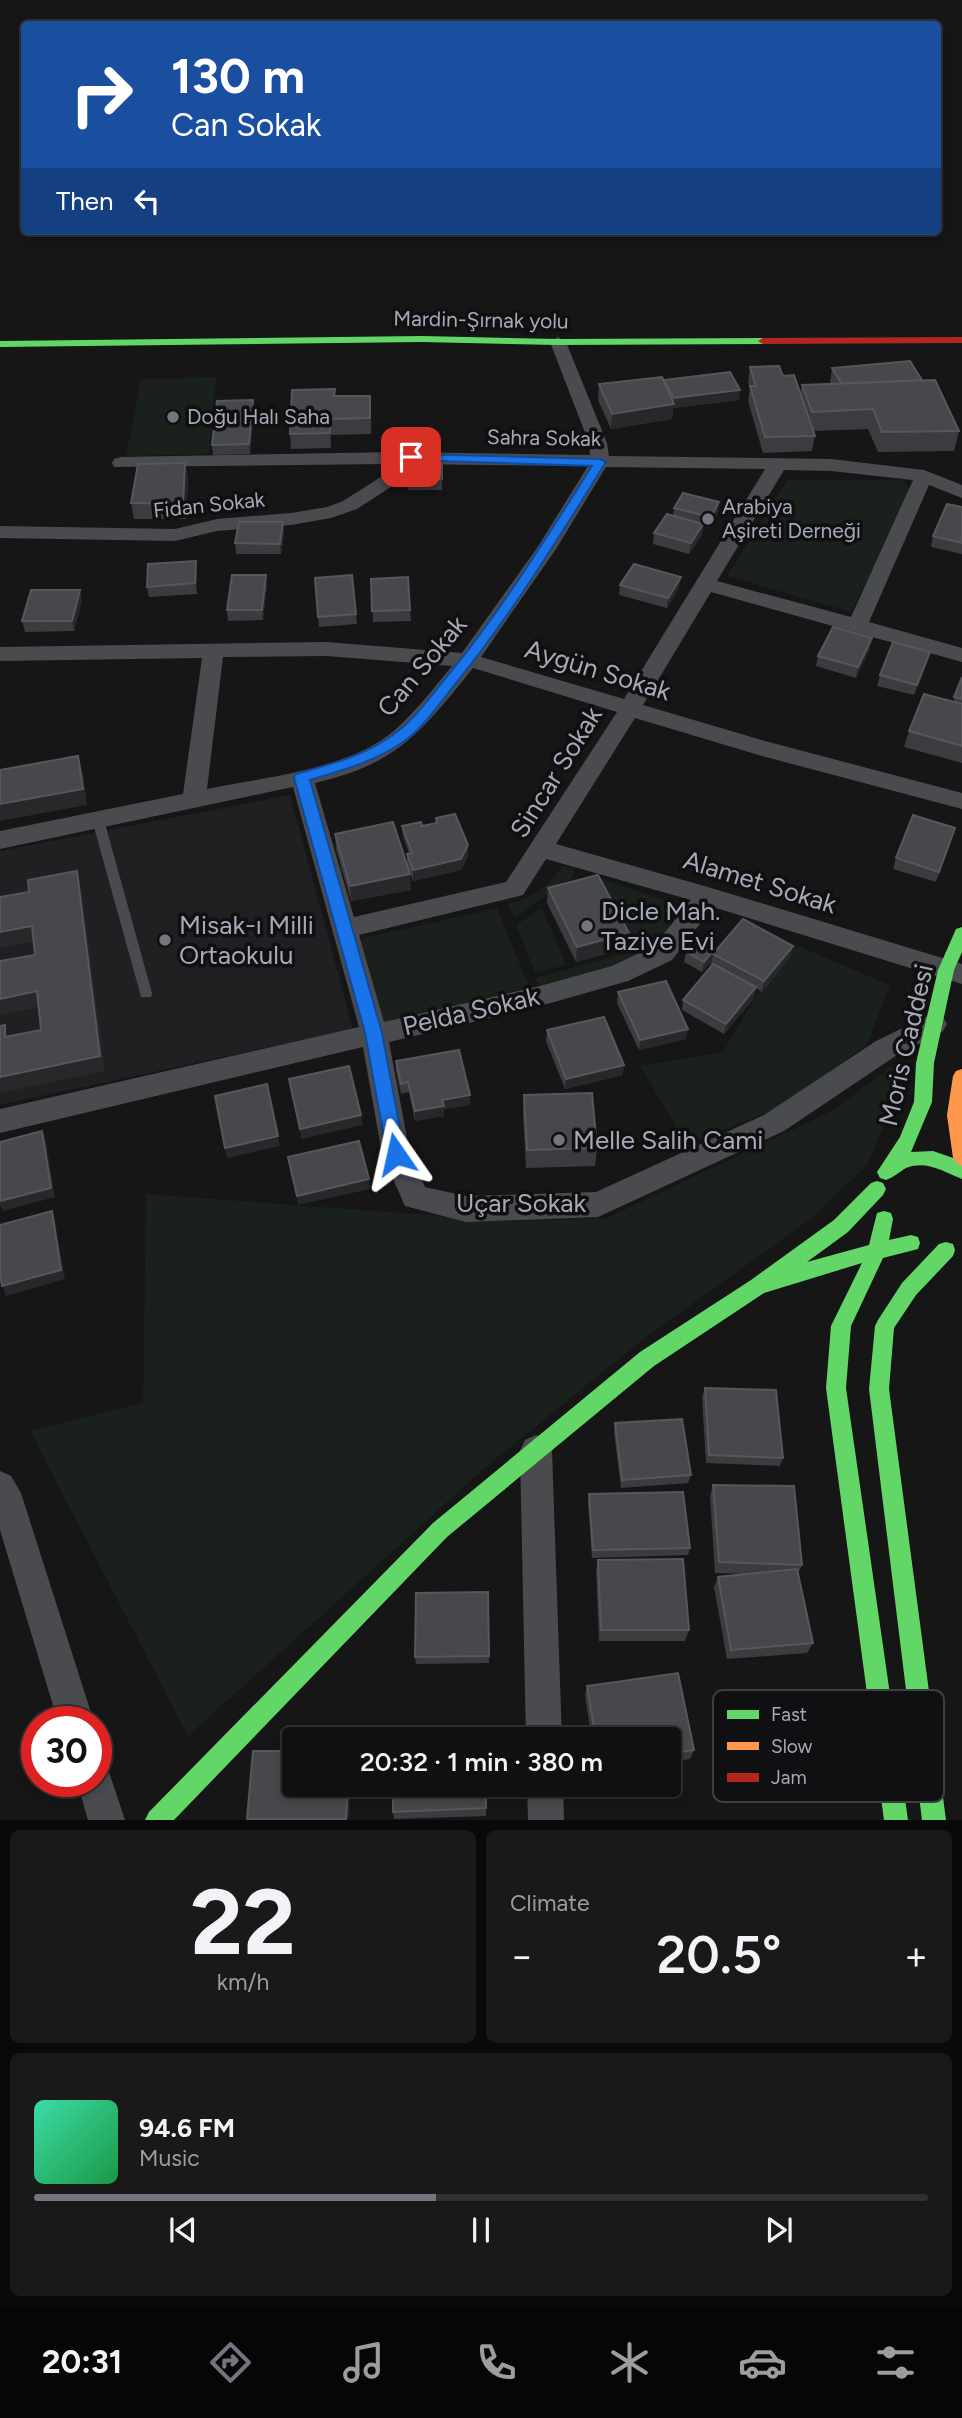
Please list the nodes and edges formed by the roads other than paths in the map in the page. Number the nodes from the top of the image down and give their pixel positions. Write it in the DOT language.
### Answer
graph roads {
  1 [pos="962,340"];
  2 [pos="558,342"];
  3 [pos="1,346"];
  4 [pos="396,458"];
  5 [pos="600,462"];
  6 [pos="121,463"];
  7 [pos="778,464"];
  8 [pos="924,476"];
  9 [pos="962,492"];
  10 [pos="0,532"];
  11 [pos="706,584"];
  12 [pos="857,626"];
  13 [pos="213,651"];
  14 [pos="0,654"];
  15 [pos="962,655"];
  16 [pos="468,660"];
  17 [pos="629,708"];
  18 [pos="302,778"];
  19 [pos="194,800"];
  20 [pos="962,801"];
  21 [pos="97,820"];
  22 [pos="0,840"];
  23 [pos="541,849"];
  24 [pos="708,896"];
  25 [pos="344,929"];
  26 [pos="962,933"];
  27 [pos="954,972"];
  28 [pos="146,993"];
  29 [pos="934,1024"];
  30 [pos="374,1033"];
  31 [pos="962,1076"];
  32 [pos="0,1121"];
  33 [pos="962,1158"];
  34 [pos="892,1165"];
  35 [pos="962,1171"];
  36 [pos="877,1189"];
  37 [pos="884,1219"];
  38 [pos="911,1243"];
  39 [pos="954,1248"];
  40 [pos="877,1251"];
  41 [pos="758,1286"];
  42 [pos="536,1451"];
  43 [pos="0,1486"];
  44 [pos="879,1690"];
  45 [pos="918,1690"];
  46 [pos="71,1706"];
  47 [pos="544,1727"];
  48 [pos="100,1797"];
  49 [pos="545,1797"];
  50 [pos="107,1819"];
  51 [pos="157,1819"];
  52 [pos="546,1819"];
  1 -- 2 [label="main road, Mardin-Şırnak yolu"];
  2 -- 3 [label="main road, Mardin-Şırnak yolu"];
  2 -- 5 [label="street"];
  4 -- 5 [label="street, Sahra Sokak"];
  4 -- 6 [label="street, Sahra Sokak"];
  4 -- 10 [label="street, Fidan Sokak"];
  5 -- 7 [label="street, Sahra Sokak"];
  5 -- 16 [label="street, Can Sokak"];
  7 -- 8 [label="street, Sahra Sokak"];
  7 -- 11 [label="street, Sincar Sokak"];
  8 -- 9 [label="street, Sahra Sokak"];
  8 -- 12 [label="street"];
  11 -- 12 [label="street"];
  11 -- 17 [label="street, Sincar Sokak"];
  12 -- 15 [label="street"];
  13 -- 14 [label="street, Aygün Sokak"];
  13 -- 16 [label="street, Aygün Sokak"];
  13 -- 19 [label="street"];
  16 -- 17 [label="street, Aygün Sokak"];
  16 -- 18 [label="street, Can Sokak"];
  17 -- 20 [label="street, Aygün Sokak"];
  17 -- 23 [label="street, Sincar Sokak"];
  18 -- 19 [label="street, Can Sokak"];
  18 -- 25 [label="street, Uçar Sokak"];
  19 -- 21 [label="street, Can Sokak"];
  21 -- 22 [label="street, Can Sokak"];
  21 -- 28 [label="lane"];
  23 -- 24 [label="street, Alamet Sokak"];
  23 -- 25 [label="street, Sincar Sokak"];
  24 -- 27 [label="street, Alamet Sokak"];
  24 -- 30 [label="street, Pelda Sokak"];
  25 -- 30 [label="street, Uçar Sokak"];
  26 -- 27 [label="main road, Moris Caddesi"];
  27 -- 29 [label="main road, Moris Caddesi"];
  29 -- 30 [label="street, Uçar Sokak"];
  29 -- 34 [label="main road, Moris Caddesi"];
  30 -- 32 [label="street, Pelda Sokak"];
  31 -- 33 [label="main road"];
  34 -- 35 [label="main road"];
  34 -- 36 [label="main road, Moris Caddesi"];
  36 -- 37 [label="main road"];
  36 -- 41 [label="main road, Moris Caddesi"];
  37 -- 38 [label="main road"];
  37 -- 40 [label="main road"];
  38 -- 39 [label="main road"];
  38 -- 40 [label="main road"];
  39 -- 45 [label="main road"];
  40 -- 41 [label="main road"];
  40 -- 44 [label="main road"];
  41 -- 42 [label="main road"];
  42 -- 47 [label="street"];
  42 -- 51 [label="main road"];
  43 -- 46 [label="street"];
  48 -- 50 [label="street"];
  49 -- 52 [label="street"];
}
